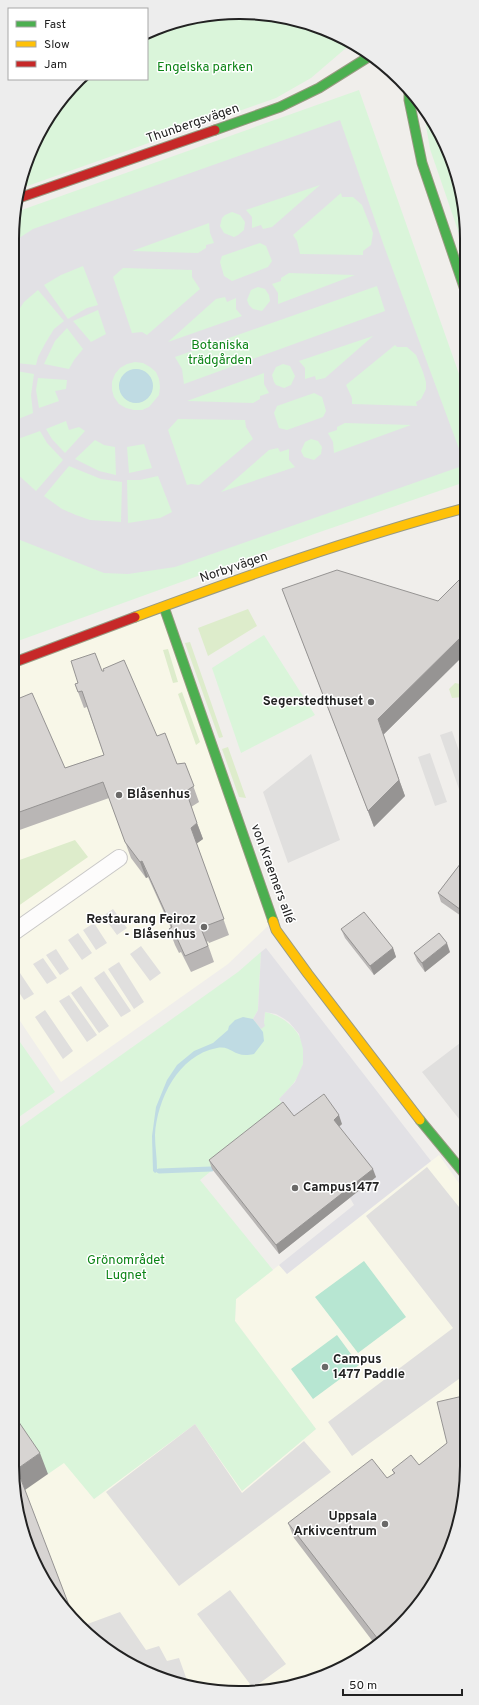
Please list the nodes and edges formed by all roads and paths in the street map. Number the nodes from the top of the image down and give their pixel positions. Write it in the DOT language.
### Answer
graph roads {
  1 [pos="366,59"];
  2 [pos="409,99"];
  3 [pos="23,197"];
  4 [pos="460,275"];
  5 [pos="460,509"];
  6 [pos="164,607"];
  7 [pos="19,661"];
  8 [pos="119,858"];
  9 [pos="19,928"];
  10 [pos="460,1169"];
  1 -- 3 [label="street, Thunbergsvägen"];
  2 -- 4 [label="street"];
  5 -- 6 [label="street, Norbyvägen"];
  6 -- 7 [label="street, Norbyvägen"];
  6 -- 10 [label="street, von Kraemers allé"];
  8 -- 9 [label="street"];
}
